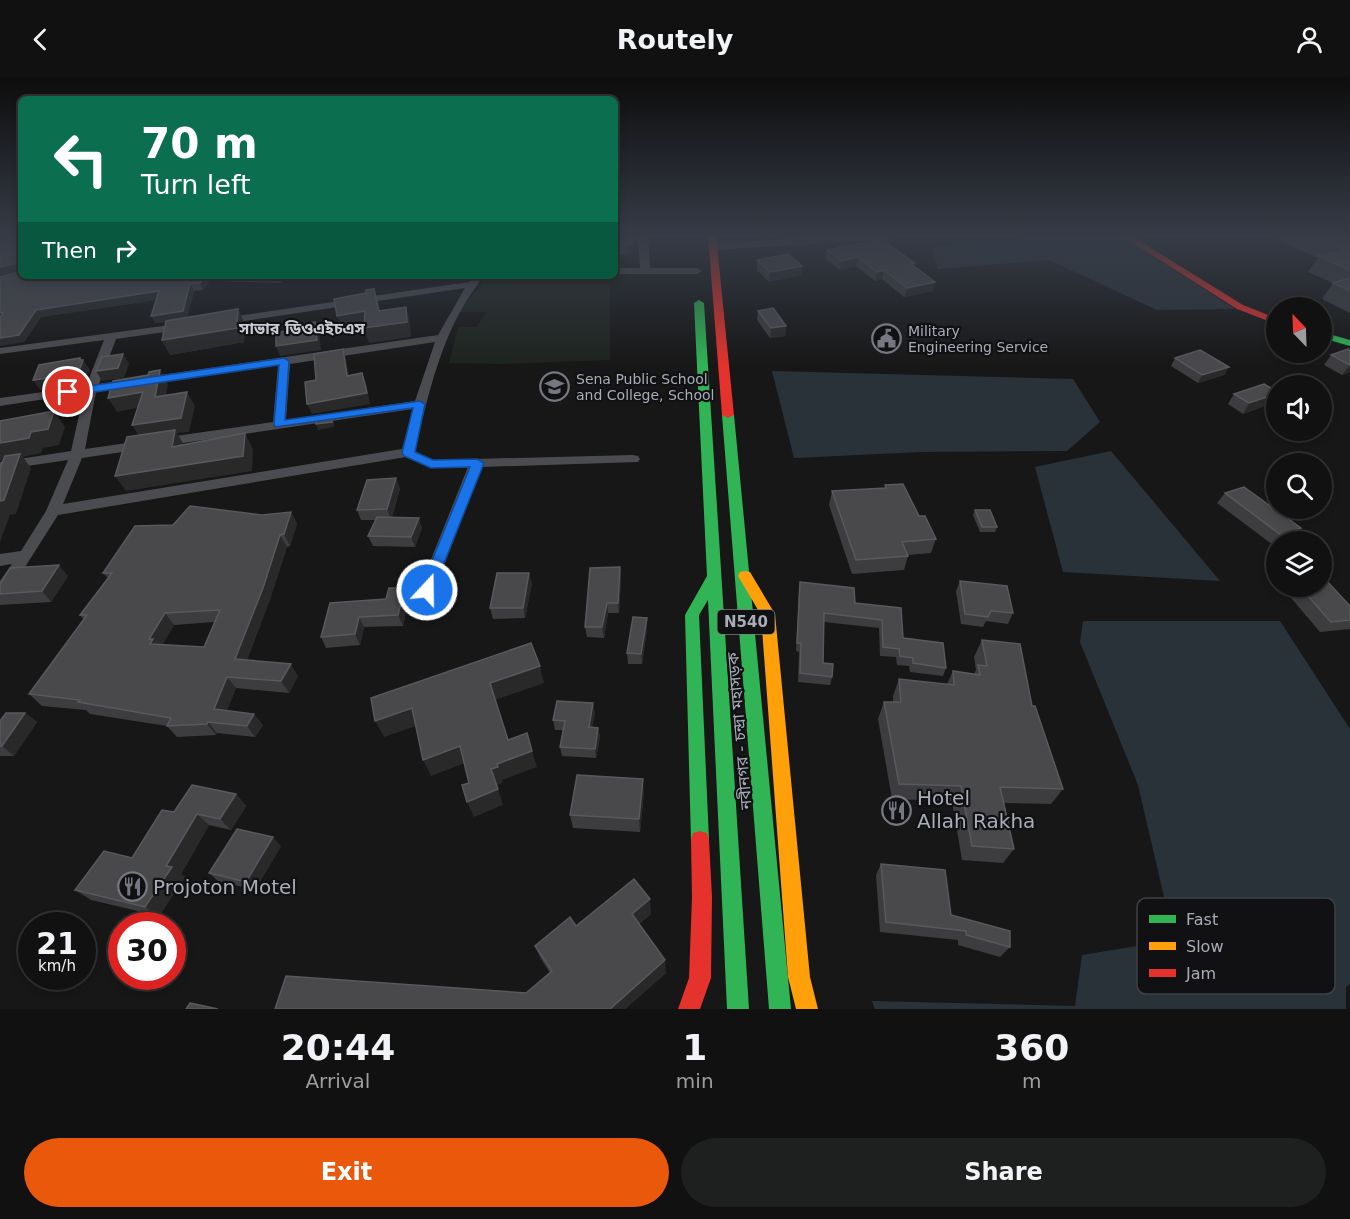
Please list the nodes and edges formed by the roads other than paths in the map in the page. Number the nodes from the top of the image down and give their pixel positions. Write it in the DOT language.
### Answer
graph roads {
  1 [pos="698,278"];
  2 [pos="715,278"];
  3 [pos="1194,278"];
  4 [pos="475,280"];
  5 [pos="1266,317"];
  6 [pos="216,322"];
  7 [pos="192,325"];
  8 [pos="111,337"];
  9 [pos="441,338"];
  10 [pos="1332,338"];
  11 [pos="1350,343"];
  12 [pos="0,351"];
  13 [pos="284,361"];
  14 [pos="91,389"];
  15 [pos="0,402"];
  16 [pos="420,404"];
  17 [pos="279,424"];
  18 [pos="408,453"];
  19 [pos="77,454"];
  20 [pos="633,459"];
  21 [pos="477,463"];
  22 [pos="0,466"];
  23 [pos="53,511"];
  24 [pos="26,555"];
  25 [pos="0,560"];
  26 [pos="743,574"];
  27 [pos="715,575"];
  28 [pos="427,590"];
  29 [pos="0,593"];
  30 [pos="689,1009"];
  31 [pos="738,1009"];
  32 [pos="780,1009"];
  33 [pos="807,1009"];
  1 -- 27 [label="main road, নবীনগর - চন্দ্রা মহাসড়ক / N540"];
  2 -- 26 [label="main road, নবীনগর - চন্দ্রা মহাসড়ক / N540"];
  3 -- 5 [label="main road"];
  4 -- 6 [label="street"];
  4 -- 9 [label="street"];
  7 -- 8 [label="street"];
  8 -- 12 [label="street"];
  8 -- 14 [label="street"];
  9 -- 13 [label="street"];
  9 -- 16 [label="street"];
  10 -- 11 [label="main road"];
  13 -- 14 [label="street"];
  13 -- 17 [label="street"];
  14 -- 15 [label="street"];
  14 -- 19 [label="street"];
  16 -- 17 [label="street"];
  16 -- 18 [label="street"];
  17 -- 19 [label="street"];
  18 -- 21 [label="street"];
  18 -- 23 [label="street"];
  19 -- 22 [label="street"];
  19 -- 23 [label="street"];
  20 -- 21 [label="street"];
  21 -- 28 [label="street"];
  23 -- 24 [label="street"];
  24 -- 25 [label="street"];
  24 -- 29 [label="street"];
  26 -- 32 [label="main road, নবীনগর - চন্দ্রা মহাসড়ক / N540"];
  26 -- 33 [label="main road"];
  27 -- 30 [label="main road"];
  27 -- 31 [label="main road, নবীনগর - চন্দ্রা মহাসড়ক / N540"];
}
